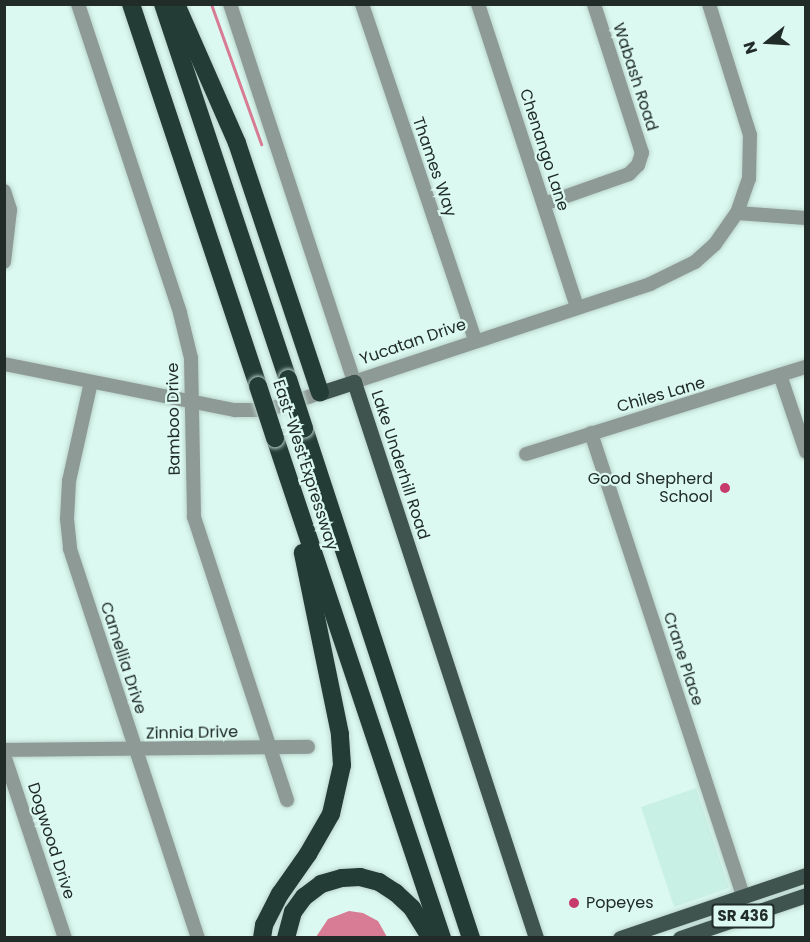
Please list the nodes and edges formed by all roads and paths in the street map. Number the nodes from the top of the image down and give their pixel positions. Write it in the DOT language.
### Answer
graph roads {
  1 [pos="78,4"];
  2 [pos="131,4"];
  3 [pos="163,4"];
  4 [pos="176,4"];
  5 [pos="230,4"];
  6 [pos="362,4"];
  7 [pos="478,4"];
  8 [pos="594,4"];
  9 [pos="709,4"];
  10 [pos="4,191"];
  11 [pos="544,204"];
  12 [pos="737,213"];
  13 [pos="806,218"];
  14 [pos="4,262"];
  15 [pos="577,307"];
  16 [pos="475,340"];
  17 [pos="4,364"];
  18 [pos="806,367"];
  19 [pos="780,375"];
  20 [pos="91,382"];
  21 [pos="354,382"];
  22 [pos="320,393"];
  23 [pos="193,402"];
  24 [pos="591,433"];
  25 [pos="806,452"];
  26 [pos="526,454"];
  27 [pos="283,460"];
  28 [pos="308,747"];
  29 [pos="270,748"];
  30 [pos="135,750"];
  31 [pos="4,752"];
  32 [pos="287,801"];
  33 [pos="806,875"];
  34 [pos="743,896"];
  35 [pos="806,896"];
  36 [pos="65,938"];
  37 [pos="198,938"];
  38 [pos="262,938"];
  39 [pos="286,938"];
  40 [pos="431,938"];
  41 [pos="441,938"];
  42 [pos="471,938"];
  43 [pos="536,938"];
  44 [pos="620,938"];
  45 [pos="680,938"];
  1 -- 23 [label="street, Bamboo Drive"];
  2 -- 27 [label="highway, East-West Expressway, bridge"];
  3 -- 42 [label="highway, East-West Expressway, bridge"];
  4 -- 22 [label="highway"];
  5 -- 21 [label="street, Lake Underhill Road"];
  6 -- 16 [label="street, Thames Way"];
  7 -- 11 [label="street, Chenango Lane"];
  8 -- 11 [label="street, Wabash Road"];
  9 -- 12 [label="street, Yucatan Drive"];
  10 -- 14 [label="street"];
  11 -- 15 [label="street, Chenango Lane"];
  12 -- 13 [label="street"];
  12 -- 15 [label="street, Yucatan Drive"];
  15 -- 16 [label="street, Yucatan Drive"];
  16 -- 21 [label="street, Yucatan Drive"];
  17 -- 20 [label="street, Yucatan Drive"];
  18 -- 19 [label="street, Chiles Lane"];
  19 -- 24 [label="street, Chiles Lane"];
  19 -- 25 [label="street"];
  20 -- 23 [label="street, Yucatan Drive"];
  20 -- 30 [label="street, Camellia Drive"];
  21 -- 22 [label="main road, Yucatan Drive"];
  21 -- 43 [label="main road, Lake Underhill Road"];
  22 -- 23 [label="street, Yucatan Drive"];
  23 -- 29 [label="street, Bamboo Drive"];
  24 -- 26 [label="street, Chiles Lane"];
  24 -- 34 [label="street, Crane Place"];
  27 -- 38 [label="highway"];
  27 -- 41 [label="highway, East-West Expressway"];
  28 -- 29 [label="street, Zinnia Drive"];
  29 -- 30 [label="street, Zinnia Drive"];
  29 -- 32 [label="street, Bamboo Drive"];
  30 -- 31 [label="street, Zinnia Drive"];
  30 -- 37 [label="street, Camellia Drive"];
  31 -- 36 [label="street, Dogwood Drive"];
  33 -- 34 [label="main road, SR 436"];
  34 -- 44 [label="main road, SR 436"];
  35 -- 45 [label="main road, SR 436"];
  39 -- 40 [label="highway"];
}
